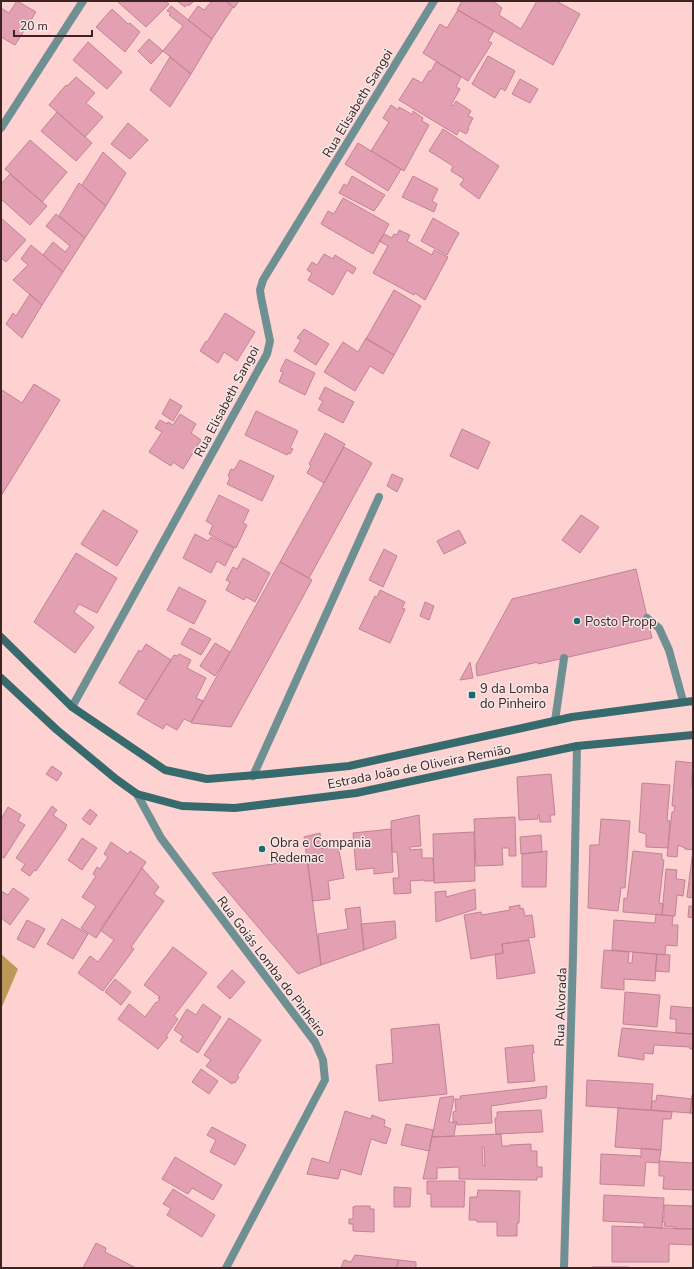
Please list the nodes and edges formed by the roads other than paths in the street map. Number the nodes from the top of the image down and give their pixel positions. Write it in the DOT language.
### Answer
graph roads {
  1 [pos="83,1"];
  2 [pos="434,1"];
  3 [pos="1,128"];
  4 [pos="379,497"];
  5 [pos="647,618"];
  6 [pos="1,637"];
  7 [pos="564,658"];
  8 [pos="1,678"];
  9 [pos="683,701"];
  10 [pos="693,701"];
  11 [pos="72,707"];
  12 [pos="555,720"];
  13 [pos="693,735"];
  14 [pos="577,746"];
  15 [pos="253,776"];
  16 [pos="137,794"];
  17 [pos="226,1268"];
  18 [pos="564,1268"];
  1 -- 3 [label="street"];
  2 -- 11 [label="street, Rua Elisabeth Sangoi"];
  4 -- 15 [label="street"];
  5 -- 9 [label="street"];
  6 -- 11 [label="main road, Estrada João de Oliveira Remião"];
  7 -- 12 [label="street"];
  8 -- 16 [label="main road, Estrada João de Oliveira Remião"];
  9 -- 10 [label="main road, Estrada João de Oliveira Remião"];
  9 -- 12 [label="main road, Estrada João de Oliveira Remião"];
  11 -- 15 [label="main road, Estrada João de Oliveira Remião"];
  12 -- 15 [label="main road, Estrada João de Oliveira Remião"];
  13 -- 14 [label="main road, Estrada João de Oliveira Remião"];
  14 -- 16 [label="main road, Estrada João de Oliveira Remião"];
  14 -- 18 [label="street, Rua Alvorada"];
  16 -- 17 [label="street, Rua Goiás Lomba do Pinheiro"];
}
